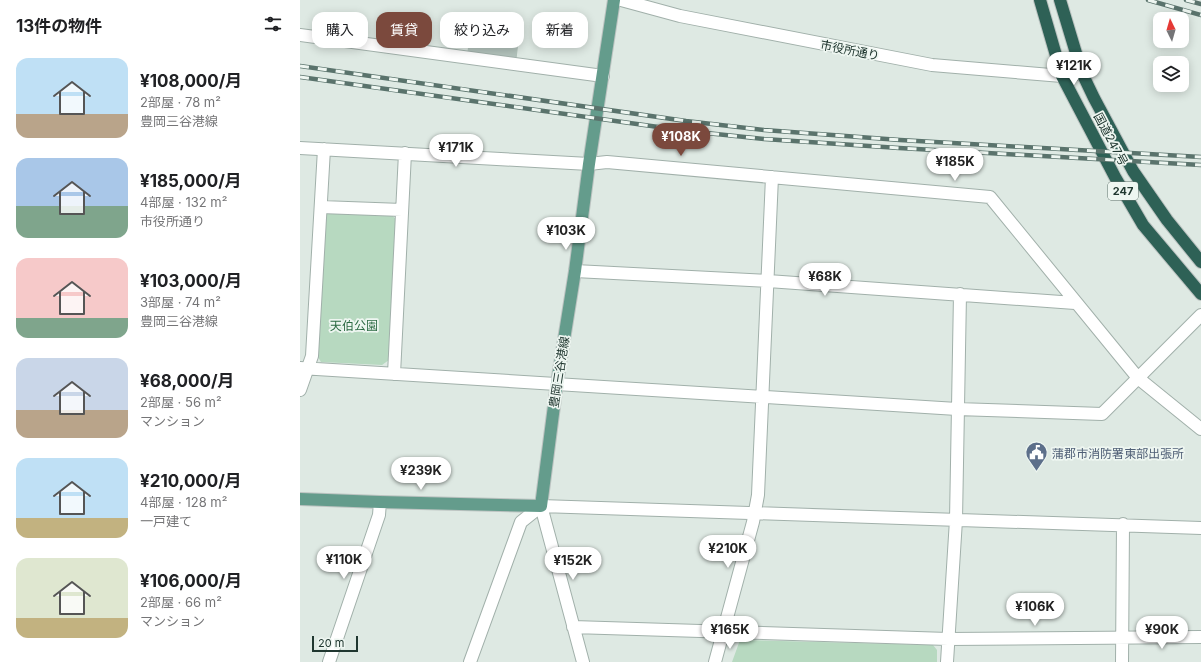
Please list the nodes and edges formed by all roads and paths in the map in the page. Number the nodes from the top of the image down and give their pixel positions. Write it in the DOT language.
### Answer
graph roads {
  1 [pos="614,0"];
  2 [pos="621,0"];
  3 [pos="1040,0"];
  4 [pos="1060,0"];
  5 [pos="300,35"];
  6 [pos="1082,73"];
  7 [pos="603,76"];
  8 [pos="1062,76"];
  9 [pos="300,148"];
  10 [pos="324,149"];
  11 [pos="405,153"];
  12 [pos="589,164"];
  13 [pos="772,177"];
  14 [pos="321,207"];
  15 [pos="402,210"];
  16 [pos="1201,262"];
  17 [pos="575,271"];
  18 [pos="768,281"];
  19 [pos="960,294"];
  20 [pos="1201,294"];
  21 [pos="1075,303"];
  22 [pos="1201,315"];
  23 [pos="304,368"];
  24 [pos="394,374"];
  25 [pos="1138,378"];
  26 [pos="557,383"];
  27 [pos="300,390"];
  28 [pos="763,396"];
  29 [pos="957,409"];
  30 [pos="1201,429"];
  31 [pos="300,498"];
  32 [pos="380,502"];
  33 [pos="541,506"];
  34 [pos="755,512"];
  35 [pos="956,520"];
  36 [pos="1123,524"];
  37 [pos="1201,528"];
  38 [pos="573,627"];
  39 [pos="722,632"];
  40 [pos="1201,637"];
  41 [pos="948,639"];
  42 [pos="1122,639"];
  43 [pos="329,662"];
  44 [pos="470,662"];
  45 [pos="583,662"];
  46 [pos="715,662"];
  47 [pos="947,662"];
  48 [pos="1122,662"];
  1 -- 7 [label="main road, 豊岡三谷港線"];
  2 -- 8 [label="street, 市役所通り"];
  3 -- 8 [label="highway, 国道247号 / 247"];
  4 -- 6 [label="highway, 国道247号 / 247"];
  5 -- 7 [label="street"];
  6 -- 8 [label="street, 市役所通り"];
  6 -- 16 [label="highway, 国道247号 / 247"];
  7 -- 12 [label="main road, 豊岡三谷港線"];
  8 -- 20 [label="highway, 国道247号 / 247"];
  9 -- 10 [label="street"];
  10 -- 11 [label="street"];
  10 -- 14 [label="street"];
  11 -- 12 [label="street"];
  11 -- 15 [label="street"];
  12 -- 13 [label="street"];
  12 -- 17 [label="main road, 豊岡三谷港線"];
  13 -- 18 [label="street"];
  13 -- 21 [label="street"];
  14 -- 15 [label="street"];
  14 -- 23 [label="street"];
  15 -- 24 [label="street"];
  17 -- 18 [label="street"];
  17 -- 26 [label="main road, 豊岡三谷港線"];
  18 -- 19 [label="street"];
  18 -- 28 [label="street"];
  19 -- 21 [label="street"];
  19 -- 29 [label="street"];
  21 -- 25 [label="street"];
  22 -- 25 [label="street"];
  23 -- 24 [label="street"];
  23 -- 27 [label="street"];
  24 -- 26 [label="street"];
  25 -- 29 [label="street"];
  25 -- 30 [label="street"];
  26 -- 28 [label="street"];
  26 -- 33 [label="main road, 豊岡三谷港線"];
  28 -- 29 [label="street"];
  28 -- 34 [label="street"];
  29 -- 35 [label="street"];
  31 -- 32 [label="main road"];
  32 -- 33 [label="main road"];
  32 -- 43 [label="street"];
  33 -- 34 [label="street"];
  33 -- 38 [label="street"];
  33 -- 44 [label="street"];
  34 -- 35 [label="street"];
  34 -- 39 [label="street"];
  35 -- 36 [label="street"];
  35 -- 41 [label="street"];
  36 -- 37 [label="street"];
  36 -- 42 [label="street"];
  38 -- 39 [label="street"];
  38 -- 45 [label="street"];
  39 -- 41 [label="street"];
  39 -- 46 [label="street"];
  40 -- 42 [label="street"];
  41 -- 42 [label="street"];
  41 -- 47 [label="street"];
  42 -- 48 [label="street"];
}
